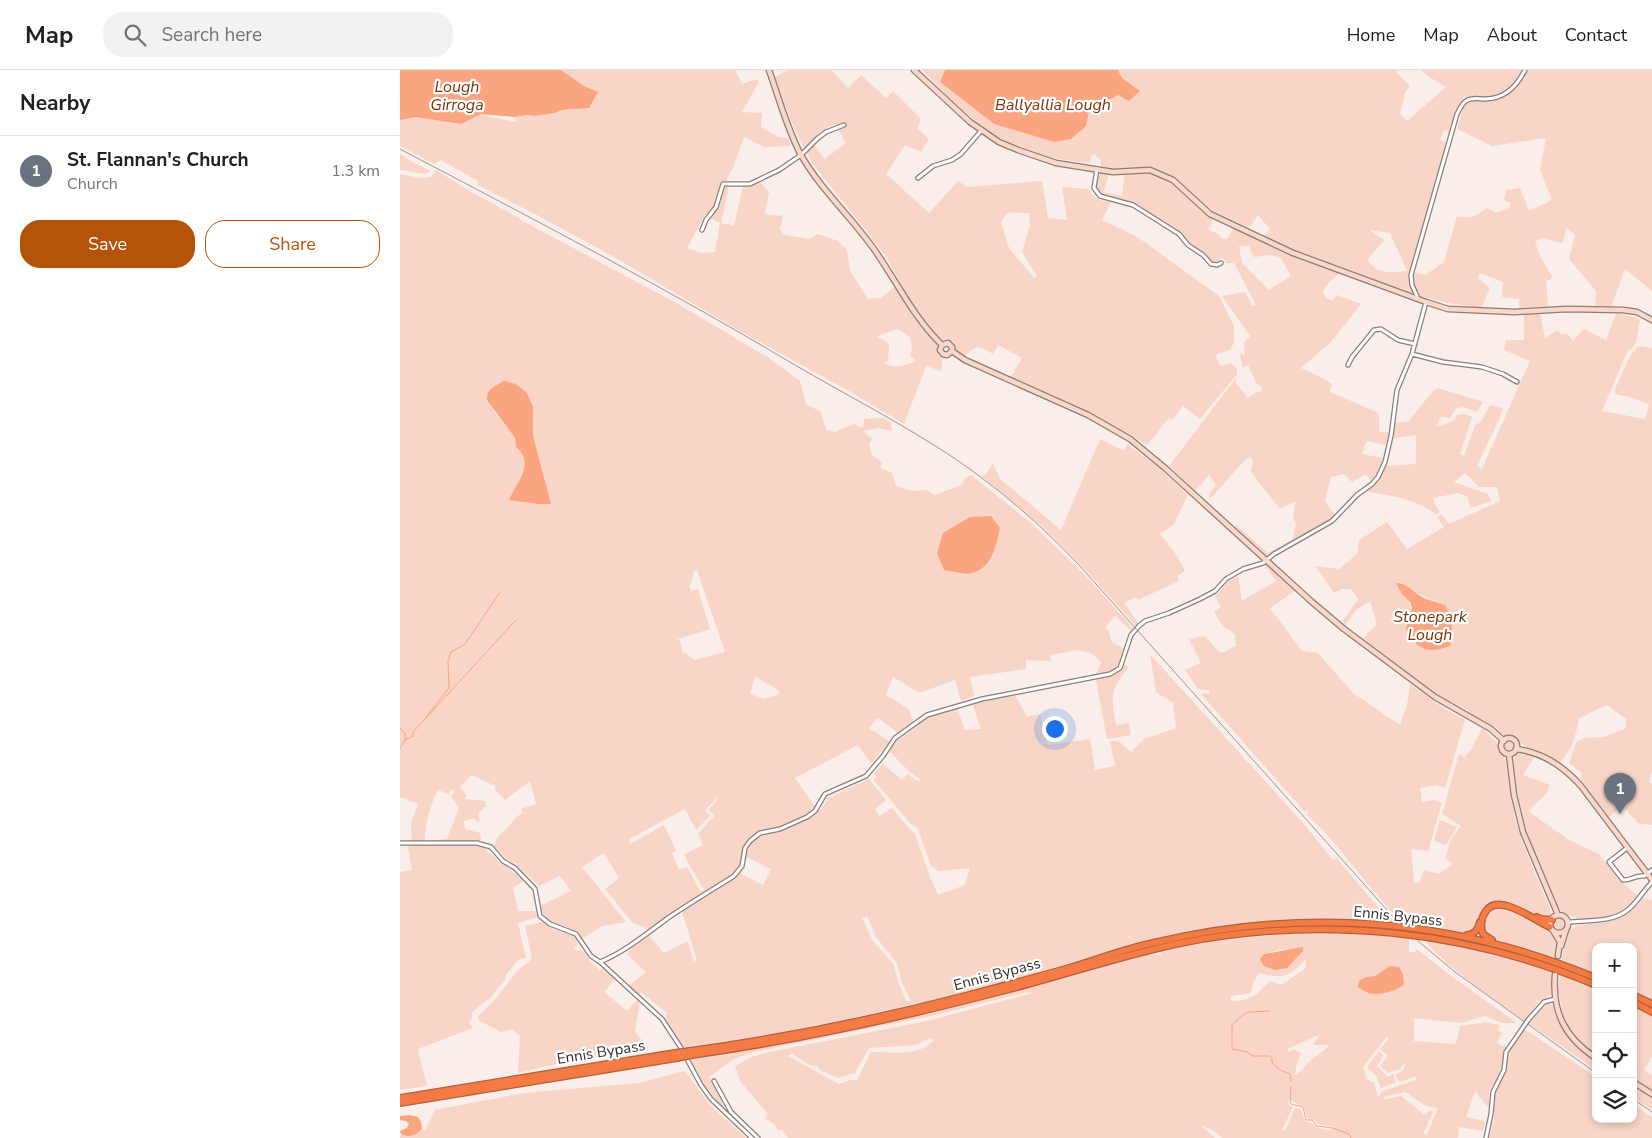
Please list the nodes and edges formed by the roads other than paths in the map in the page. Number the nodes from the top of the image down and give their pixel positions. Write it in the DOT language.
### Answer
graph roads {
  1 [pos="769,70"];
  2 [pos="914,70"];
  3 [pos="1525,70"];
  4 [pos="844,125"];
  5 [pos="981,131"];
  6 [pos="801,155"];
  7 [pos="1097,168"];
  8 [pos="918,178"];
  9 [pos="702,230"];
  10 [pos="1221,263"];
  11 [pos="1416,298"];
  12 [pos="1426,302"];
  13 [pos="1652,320"];
  14 [pos="1415,344"];
  15 [pos="942,345"];
  16 [pos="952,351"];
  17 [pos="1412,354"];
  18 [pos="1348,365"];
  19 [pos="1517,382"];
  20 [pos="1267,560"];
  21 [pos="1504,741"];
  22 [pos="1516,749"];
  23 [pos="1509,754"];
  24 [pos="400,843"];
  25 [pos="1627,848"];
  26 [pos="1652,870"];
  27 [pos="1647,874"];
  28 [pos="1652,881"];
  29 [pos="1558,916"];
  30 [pos="1552,920"];
  31 [pos="1568,922"];
  32 [pos="1552,929"];
  33 [pos="1566,930"];
  34 [pos="1457,935"];
  35 [pos="1511,948"];
  36 [pos="600,962"];
  37 [pos="1555,975"];
  38 [pos="1592,977"];
  39 [pos="1592,983"];
  40 [pos="1637,997"];
  41 [pos="1555,998"];
  42 [pos="1637,1004"];
  43 [pos="1652,1004"];
  44 [pos="1652,1012"];
  45 [pos="681,1048"];
  46 [pos="1592,1055"];
  47 [pos="676,1056"];
  48 [pos="690,1056"];
  49 [pos="714,1081"];
  50 [pos="1637,1085"];
  51 [pos="1652,1094"];
  52 [pos="400,1098"];
  53 [pos="400,1103"];
  54 [pos="729,1108"];
  55 [pos="724,1112"];
  56 [pos="752,1138"];
  57 [pos="758,1138"];
  58 [pos="1486,1138"];
  1 -- 6 [label="main road"];
  2 -- 5 [label="main road"];
  3 -- 11 [label="street"];
  4 -- 6 [label="street"];
  5 -- 7 [label="main road"];
  5 -- 8 [label="street"];
  6 -- 9 [label="street"];
  6 -- 15 [label="main road"];
  7 -- 10 [label="street"];
  7 -- 11 [label="main road"];
  11 -- 12 [label="main road"];
  12 -- 13 [label="main road"];
  12 -- 14 [label="street"];
  14 -- 17 [label="street"];
  14 -- 18 [label="street"];
  15 -- 16 [label="main road"];
  15 -- 16 [label="main road"];
  16 -- 20 [label="main road"];
  17 -- 19 [label="street"];
  17 -- 20 [label="street"];
  20 -- 21 [label="main road"];
  20 -- 36 [label="street"];
  21 -- 22 [label="main road"];
  21 -- 23 [label="main road"];
  22 -- 23 [label="main road"];
  22 -- 25 [label="main road"];
  23 -- 29 [label="main road"];
  24 -- 36 [label="street"];
  25 -- 27 [label="main road"];
  25 -- 27 [label="street"];
  26 -- 27 [label="street"];
  27 -- 28 [label="main road"];
  28 -- 31 [label="street"];
  29 -- 30 [label="main road"];
  29 -- 31 [label="main road"];
  30 -- 32 [label="main road"];
  30 -- 34 [label="highway"];
  31 -- 33 [label="main road"];
  32 -- 33 [label="main road"];
  32 -- 33 [label="main road"];
  32 -- 35 [label="highway"];
  34 -- 35 [label="highway, Ennis Bypass"];
  34 -- 48 [label="highway, Ennis Bypass"];
  35 -- 38 [label="highway, Ennis Bypass"];
  36 -- 45 [label="street"];
  37 -- 41 [label="main road"];
  39 -- 48 [label="highway, Ennis Bypass"];
  40 -- 43 [label="highway"];
  41 -- 46 [label="main road"];
  41 -- 58 [label="street, bridge"];
  42 -- 44 [label="highway"];
  47 -- 48 [label="highway, Ennis Bypass, bridge"];
  47 -- 52 [label="highway, Ennis Bypass"];
  47 -- 53 [label="highway, Ennis Bypass"];
  48 -- 55 [label="street"];
  49 -- 54 [label="street"];
  50 -- 51 [label="main road"];
  54 -- 55 [label="street"];
  54 -- 57 [label="street"];
  55 -- 56 [label="street"];
}
